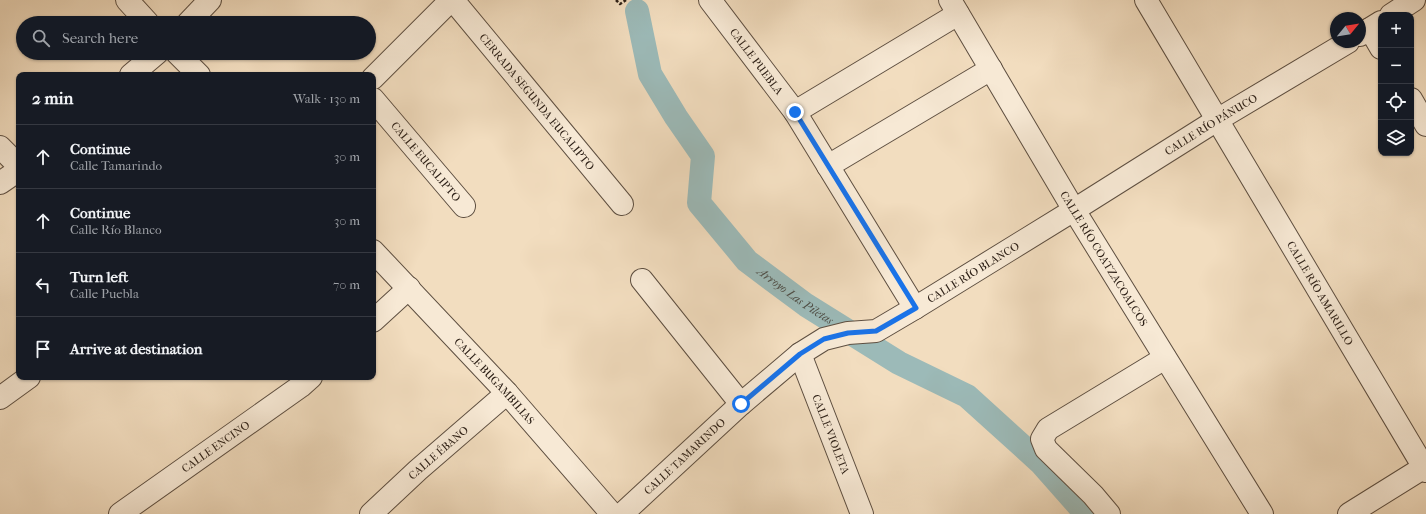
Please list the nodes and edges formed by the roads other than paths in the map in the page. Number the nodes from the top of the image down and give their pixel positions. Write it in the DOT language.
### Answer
graph roads {
  1 [pos="127,0"];
  2 [pos="210,0"];
  3 [pos="452,0"];
  4 [pos="710,0"];
  5 [pos="1146,0"];
  6 [pos="1414,0"];
  7 [pos="954,7"];
  8 [pos="1396,12"];
  9 [pos="142,16"];
  10 [pos="195,16"];
  11 [pos="1370,29"];
  12 [pos="1378,43"];
  13 [pos="1338,48"];
  14 [pos="149,60"];
  15 [pos="183,60"];
  16 [pos="991,69"];
  17 [pos="135,72"];
  18 [pos="196,72"];
  19 [pos="376,75"];
  20 [pos="376,103"];
  21 [pos="1414,105"];
  22 [pos="795,112"];
  23 [pos="1216,120"];
  24 [pos="1426,125"];
  25 [pos="0,148"];
  26 [pos="16,163"];
  27 [pos="828,166"];
  28 [pos="16,172"];
  29 [pos="0,183"];
  30 [pos="622,204"];
  31 [pos="464,206"];
  32 [pos="1074,210"];
  33 [pos="376,254"];
  34 [pos="642,280"];
  35 [pos="409,288"];
  36 [pos="916,308"];
  37 [pos="376,318"];
  38 [pos="824,339"];
  39 [pos="800,354"];
  40 [pos="1164,358"];
  41 [pos="25,380"];
  42 [pos="308,380"];
  43 [pos="507,393"];
  44 [pos="0,398"];
  45 [pos="741,404"];
  46 [pos="1425,468"];
  47 [pos="120,514"];
  48 [pos="371,514"];
  49 [pos="612,514"];
  50 [pos="622,514"];
  51 [pos="862,514"];
  52 [pos="1109,514"];
  53 [pos="1262,514"];
  54 [pos="1349,514"];
  1 -- 9 [label="street"];
  2 -- 10 [label="street"];
  3 -- 19 [label="street"];
  3 -- 30 [label="street, CERRADA SEGUNDA EUCALIPTO"];
  4 -- 22 [label="street, CALLE PUEBLA"];
  5 -- 23 [label="street, CALLE RÍO AMARILLO"];
  6 -- 8 [label="street"];
  7 -- 16 [label="street, CALLE RÍO COATZACOALCOS"];
  7 -- 22 [label="street"];
  11 -- 12 [label="street"];
  13 -- 23 [label="street, CALLE RÍO PÁNUCO"];
  14 -- 17 [label="street"];
  15 -- 18 [label="street"];
  16 -- 27 [label="street"];
  16 -- 32 [label="street, CALLE RÍO COATZACOALCOS"];
  20 -- 31 [label="street, CALLE EUCALIPTO"];
  21 -- 24 [label="street"];
  22 -- 27 [label="street, CALLE PUEBLA"];
  23 -- 32 [label="street, CALLE RÍO PÁNUCO"];
  23 -- 46 [label="street, CALLE RÍO AMARILLO"];
  25 -- 26 [label="street"];
  27 -- 36 [label="street, CALLE PUEBLA"];
  28 -- 29 [label="street"];
  32 -- 36 [label="street, CALLE RÍO BLANCO"];
  32 -- 40 [label="street, CALLE RÍO COATZACOALCOS"];
  33 -- 35 [label="street, CALLE BUGAMBILIAS"];
  34 -- 45 [label="street"];
  35 -- 37 [label="street"];
  35 -- 43 [label="street, CALLE BUGAMBILIAS"];
  36 -- 38 [label="street, CALLE RÍO BLANCO"];
  38 -- 39 [label="street, CALLE TAMARINDO"];
  39 -- 45 [label="street, CALLE TAMARINDO"];
  39 -- 51 [label="street, CALLE VIOLETA"];
  40 -- 52 [label="street"];
  40 -- 53 [label="street, CALLE RÍO COATZACOALCOS"];
  41 -- 44 [label="street"];
  42 -- 47 [label="street, CALLE ENCINO"];
  43 -- 48 [label="street, CALLE ÉBANO"];
  43 -- 49 [label="street, CALLE BUGAMBILIAS"];
  45 -- 50 [label="street, CALLE TAMARINDO"];
  46 -- 54 [label="street"];
}
